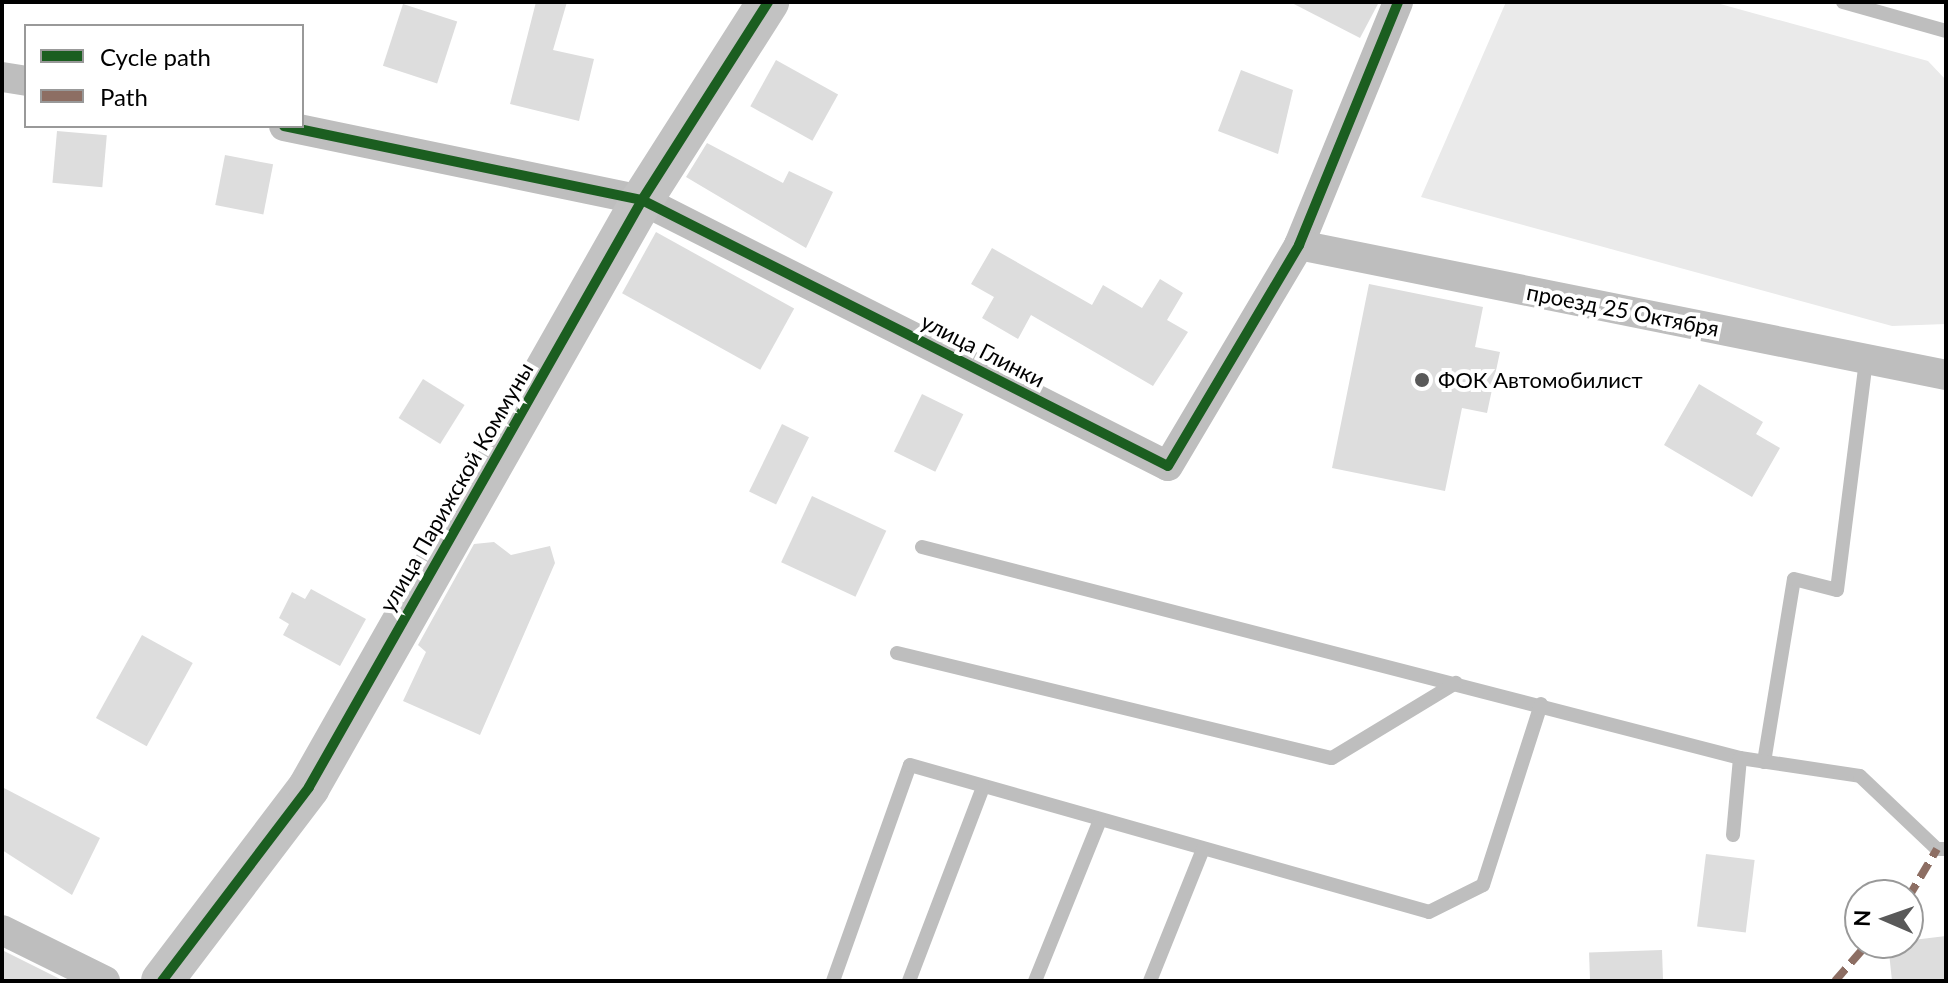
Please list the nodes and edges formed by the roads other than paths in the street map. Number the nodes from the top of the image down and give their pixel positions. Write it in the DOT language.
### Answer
graph roads {
  1 [pos="768,2"];
  2 [pos="1398,2"];
  3 [pos="1843,2"];
  4 [pos="1946,31"];
  5 [pos="2,77"];
  6 [pos="24,81"];
  7 [pos="294,128"];
  8 [pos="642,200"];
  9 [pos="1299,245"];
  10 [pos="1866,359"];
  11 [pos="1946,375"];
  12 [pos="922,547"];
  13 [pos="897,653"];
  14 [pos="1456,683"];
  15 [pos="1541,704"];
  16 [pos="1740,758"];
  17 [pos="1764,762"];
  18 [pos="983,787"];
  19 [pos="1100,820"];
  20 [pos="1733,835"];
  21 [pos="1203,849"];
  22 [pos="1946,849"];
  23 [pos="2,930"];
  24 [pos="105,981"];
  25 [pos="162,981"];
  26 [pos="833,981"];
  27 [pos="909,981"];
  28 [pos="1035,981"];
  29 [pos="1150,981"];
  1 -- 8 [label="street, улица Парижской Коммуны"];
  2 -- 9 [label="street, улица Глинки"];
  3 -- 4 [label="lane"];
  5 -- 6 [label="street"];
  7 -- 8 [label="street, улица Глинки"];
  8 -- 9 [label="street, улица Глинки"];
  8 -- 25 [label="street, улица Парижской Коммуны"];
  9 -- 10 [label="street, проезд 25 Октября"];
  10 -- 11 [label="street, проезд 25 Октября"];
  10 -- 17 [label="lane"];
  12 -- 14 [label="lane"];
  13 -- 14 [label="lane"];
  14 -- 15 [label="lane"];
  15 -- 16 [label="lane"];
  15 -- 21 [label="lane"];
  16 -- 17 [label="lane"];
  16 -- 20 [label="lane"];
  17 -- 22 [label="lane"];
  18 -- 19 [label="lane"];
  18 -- 26 [label="lane"];
  18 -- 27 [label="lane"];
  19 -- 21 [label="lane"];
  19 -- 28 [label="lane"];
  21 -- 29 [label="lane"];
  23 -- 24 [label="street"];
}
